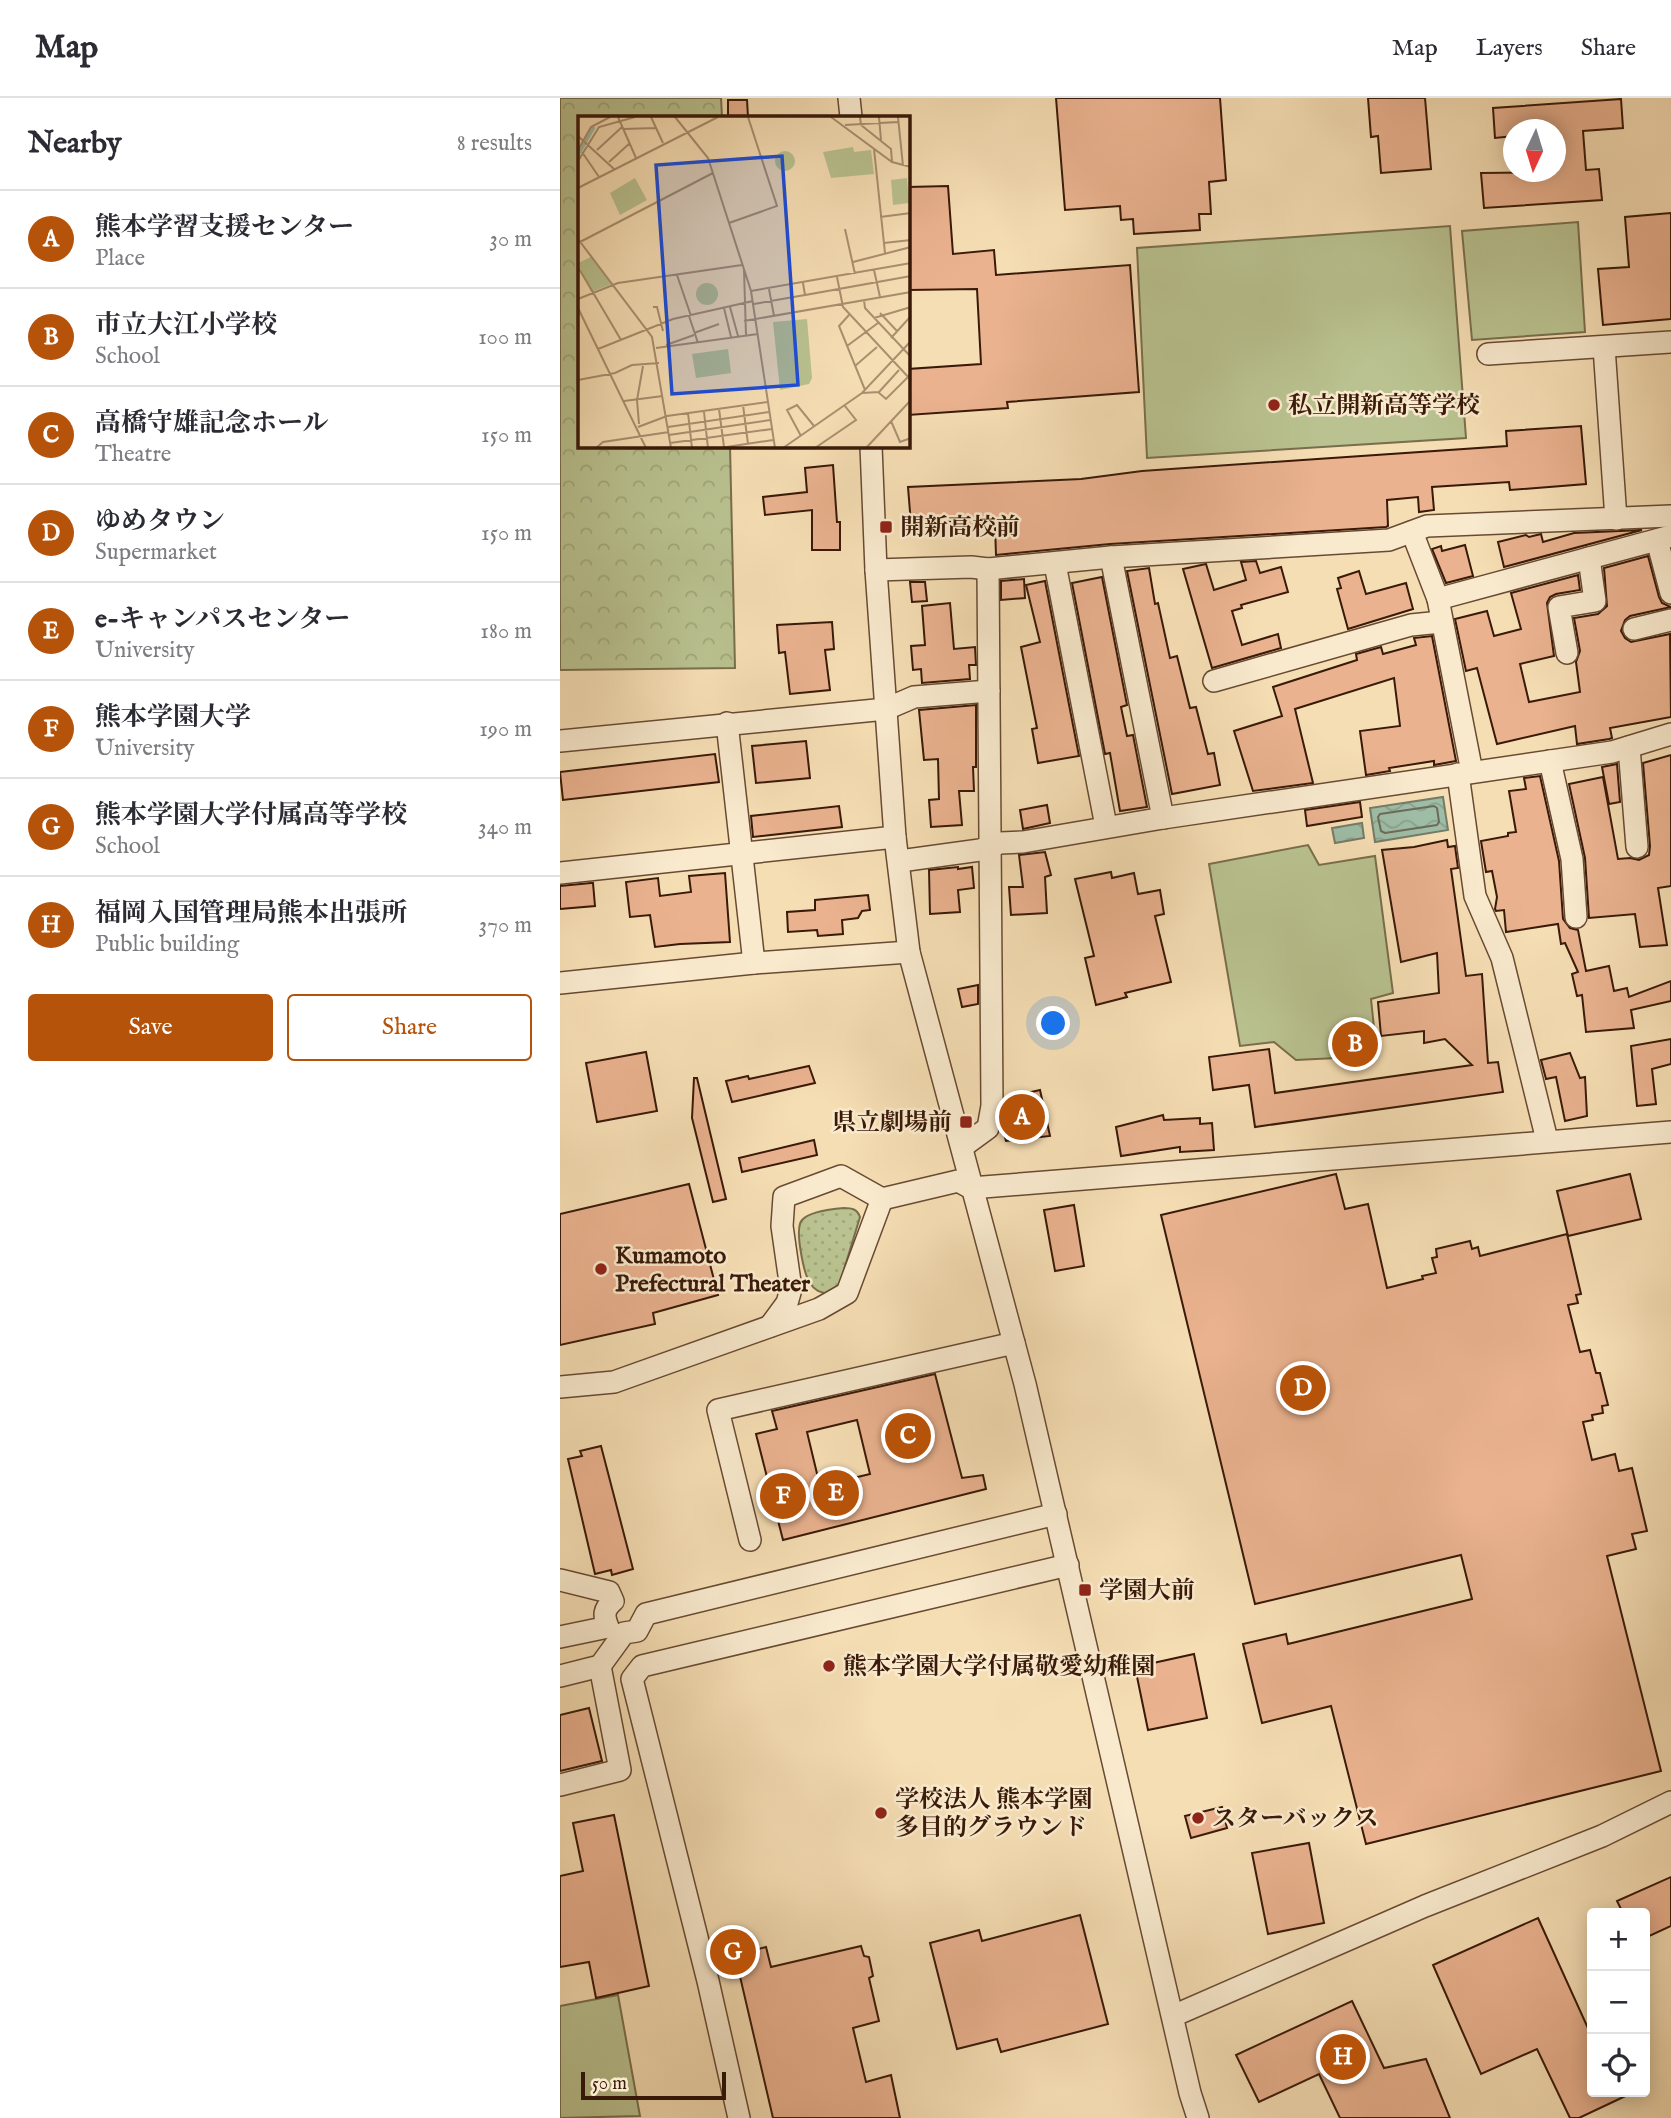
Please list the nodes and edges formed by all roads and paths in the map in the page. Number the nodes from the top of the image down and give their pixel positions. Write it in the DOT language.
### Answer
graph roads {
  1 [pos="849,98"];
  2 [pos="850,116"];
  3 [pos="1671,342"];
  4 [pos="1604,346"];
  5 [pos="1488,354"];
  6 [pos="871,448"];
  7 [pos="1671,516"];
  8 [pos="1616,519"];
  9 [pos="1412,532"];
  10 [pos="1664,538"];
  11 [pos="1111,557"];
  12 [pos="1588,558"];
  13 [pos="1055,564"];
  14 [pos="988,569"];
  15 [pos="876,570"];
  16 [pos="1671,593"];
  17 [pos="1437,599"];
  18 [pos="1671,620"];
  19 [pos="1441,622"];
  20 [pos="1634,629"];
  21 [pos="1567,653"];
  22 [pos="1214,681"];
  23 [pos="989,691"];
  24 [pos="886,709"];
  25 [pos="727,723"];
  26 [pos="1671,734"];
  27 [pos="560,741"];
  28 [pos="1629,747"];
  29 [pos="1550,761"];
  30 [pos="1465,773"];
  31 [pos="1163,818"];
  32 [pos="1106,826"];
  33 [pos="895,837"];
  34 [pos="989,846"];
  35 [pos="1637,847"];
  36 [pos="742,852"];
  37 [pos="900,861"];
  38 [pos="560,873"];
  39 [pos="1576,917"];
  40 [pos="909,951"];
  41 [pos="754,964"];
  42 [pos="560,983"];
  43 [pos="1671,1132"];
  44 [pos="1547,1140"];
  45 [pos="962,1147"];
  46 [pos="971,1188"];
  47 [pos="882,1199"];
  48 [pos="791,1289"];
  49 [pos="828,1304"];
  50 [pos="770,1326"];
  51 [pos="1014,1343"];
  52 [pos="560,1387"];
  53 [pos="1056,1514"];
  54 [pos="750,1540"];
  55 [pos="1068,1565"];
  56 [pos="560,1580"];
  57 [pos="613,1601"];
  58 [pos="646,1614"];
  59 [pos="616,1630"];
  60 [pos="560,1637"];
  61 [pos="600,1666"];
  62 [pos="560,1676"];
  63 [pos="560,1785"];
  64 [pos="1671,1802"];
  65 [pos="1173,2016"];
  66 [pos="739,2118"];
  67 [pos="1198,2118"];
  1 -- 2 [label="street"];
  3 -- 4 [label="street"];
  4 -- 5 [label="street"];
  4 -- 8 [label="street"];
  6 -- 15 [label="street"];
  7 -- 8 [label="street"];
  8 -- 9 [label="street"];
  9 -- 11 [label="street"];
  9 -- 17 [label="street"];
  10 -- 12 [label="street"];
  10 -- 16 [label="street"];
  11 -- 13 [label="street"];
  11 -- 31 [label="street"];
  12 -- 17 [label="street"];
  12 -- 21 [label="street"];
  13 -- 14 [label="street"];
  13 -- 32 [label="street"];
  14 -- 15 [label="street"];
  14 -- 23 [label="street"];
  15 -- 24 [label="street"];
  17 -- 19 [label="street"];
  18 -- 20 [label="street"];
  19 -- 22 [label="street"];
  19 -- 30 [label="street"];
  23 -- 24 [label="street"];
  23 -- 34 [label="street"];
  24 -- 25 [label="street"];
  24 -- 33 [label="street"];
  25 -- 27 [label="street"];
  25 -- 36 [label="street"];
  26 -- 28 [label="street"];
  28 -- 29 [label="street"];
  28 -- 35 [label="street"];
  29 -- 30 [label="street"];
  29 -- 39 [label="street"];
  30 -- 31 [label="street"];
  30 -- 44 [label="street"];
  31 -- 32 [label="street"];
  32 -- 34 [label="street"];
  33 -- 36 [label="street"];
  33 -- 37 [label="street"];
  34 -- 37 [label="street"];
  34 -- 45 [label="street"];
  36 -- 38 [label="street"];
  36 -- 41 [label="street"];
  37 -- 40 [label="street"];
  40 -- 41 [label="street"];
  40 -- 45 [label="street"];
  41 -- 42 [label="street"];
  43 -- 44 [label="street"];
  44 -- 46 [label="street"];
  45 -- 46 [label="street"];
  46 -- 47 [label="street"];
  46 -- 51 [label="street"];
  47 -- 48 [label="street"];
  47 -- 49 [label="street"];
  48 -- 49 [label="street"];
  48 -- 50 [label="street"];
  49 -- 50 [label="street"];
  50 -- 52 [label="street"];
  51 -- 53 [label="street"];
  51 -- 54 [label="street"];
  53 -- 55 [label="street"];
  53 -- 58 [label="street"];
  55 -- 65 [label="street"];
  55 -- 66 [label="street"];
  56 -- 57 [label="street"];
  57 -- 58 [label="street"];
  57 -- 59 [label="street"];
  58 -- 59 [label="street"];
  59 -- 60 [label="street"];
  59 -- 61 [label="street"];
  61 -- 62 [label="street"];
  61 -- 63 [label="street"];
  64 -- 65 [label="street"];
  65 -- 67 [label="street"];
}
